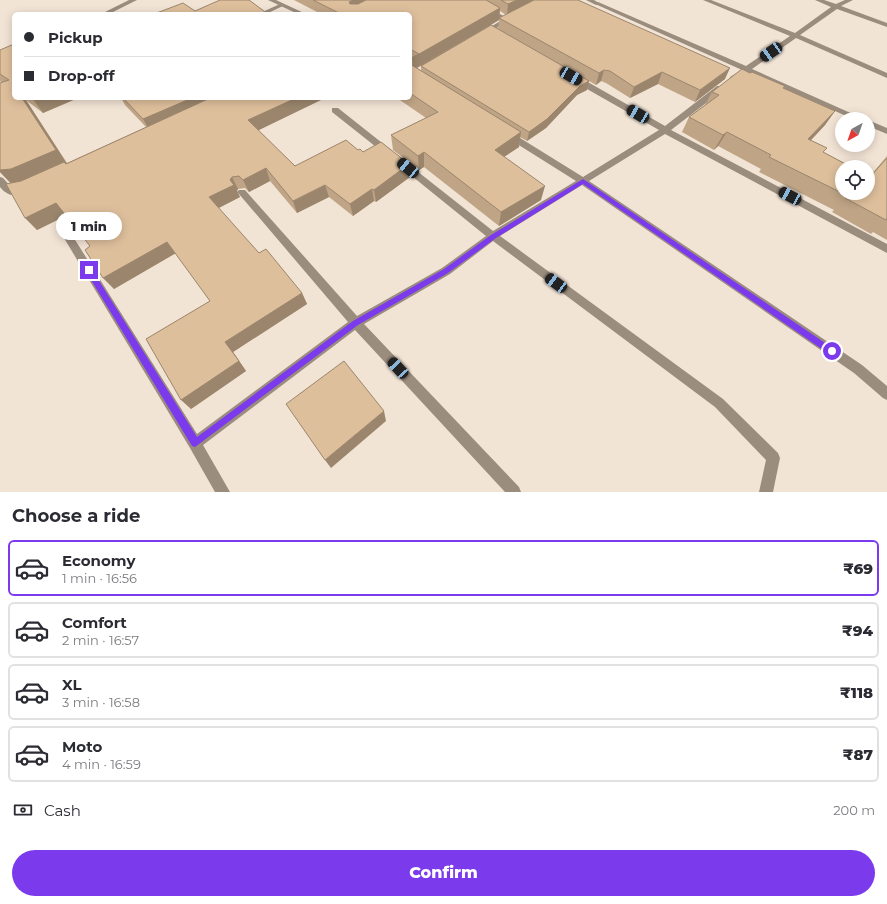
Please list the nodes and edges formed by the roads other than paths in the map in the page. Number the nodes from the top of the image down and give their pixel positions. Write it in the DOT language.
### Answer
graph roads {
  1 [pos="116,0"];
  2 [pos="134,0"];
  3 [pos="271,0"];
  4 [pos="473,0"];
  5 [pos="706,0"];
  6 [pos="818,0"];
  7 [pos="850,0"];
  8 [pos="593,1"];
  9 [pos="127,4"];
  10 [pos="282,5"];
  11 [pos="837,6"];
  12 [pos="109,12"];
  13 [pos="266,12"];
  14 [pos="298,12"];
  15 [pos="887,25"];
  16 [pos="795,35"];
  17 [pos="503,37"];
  18 [pos="747,68"];
  19 [pos="571,76"];
  20 [pos="887,76"];
  21 [pos="336,110"];
  22 [pos="844,112"];
  23 [pos="875,126"];
  24 [pos="498,128"];
  25 [pos="665,130"];
  26 [pos="887,131"];
  27 [pos="0,180"];
  28 [pos="583,181"];
  29 [pos="30,190"];
  30 [pos="242,192"];
  31 [pos="64,230"];
  32 [pos="493,236"];
  33 [pos="887,249"];
  34 [pos="356,323"];
  35 [pos="887,394"];
  36 [pos="195,443"];
  37 [pos="223,492"];
  38 [pos="514,492"];
  39 [pos="766,492"];
  1 -- 9 [label="street"];
  2 -- 9 [label="street"];
  3 -- 10 [label="street"];
  4 -- 17 [label="street"];
  5 -- 16 [label="street"];
  6 -- 11 [label="street"];
  7 -- 11 [label="street"];
  8 -- 18 [label="street"];
  9 -- 12 [label="street"];
  10 -- 13 [label="street"];
  10 -- 14 [label="street"];
  11 -- 15 [label="street"];
  11 -- 16 [label="street"];
  16 -- 18 [label="street"];
  16 -- 20 [label="street"];
  18 -- 22 [label="street"];
  18 -- 25 [label="street"];
  19 -- 25 [label="street"];
  21 -- 32 [label="street"];
  23 -- 26 [label="street"];
  24 -- 28 [label="street"];
  25 -- 28 [label="street"];
  25 -- 33 [label="street"];
  27 -- 29 [label="street"];
  28 -- 32 [label="street"];
  28 -- 35 [label="street"];
  30 -- 34 [label="street"];
  31 -- 36 [label="street"];
  32 -- 34 [label="street"];
  32 -- 39 [label="street"];
  34 -- 36 [label="street"];
  34 -- 38 [label="street"];
  36 -- 37 [label="street"];
}
